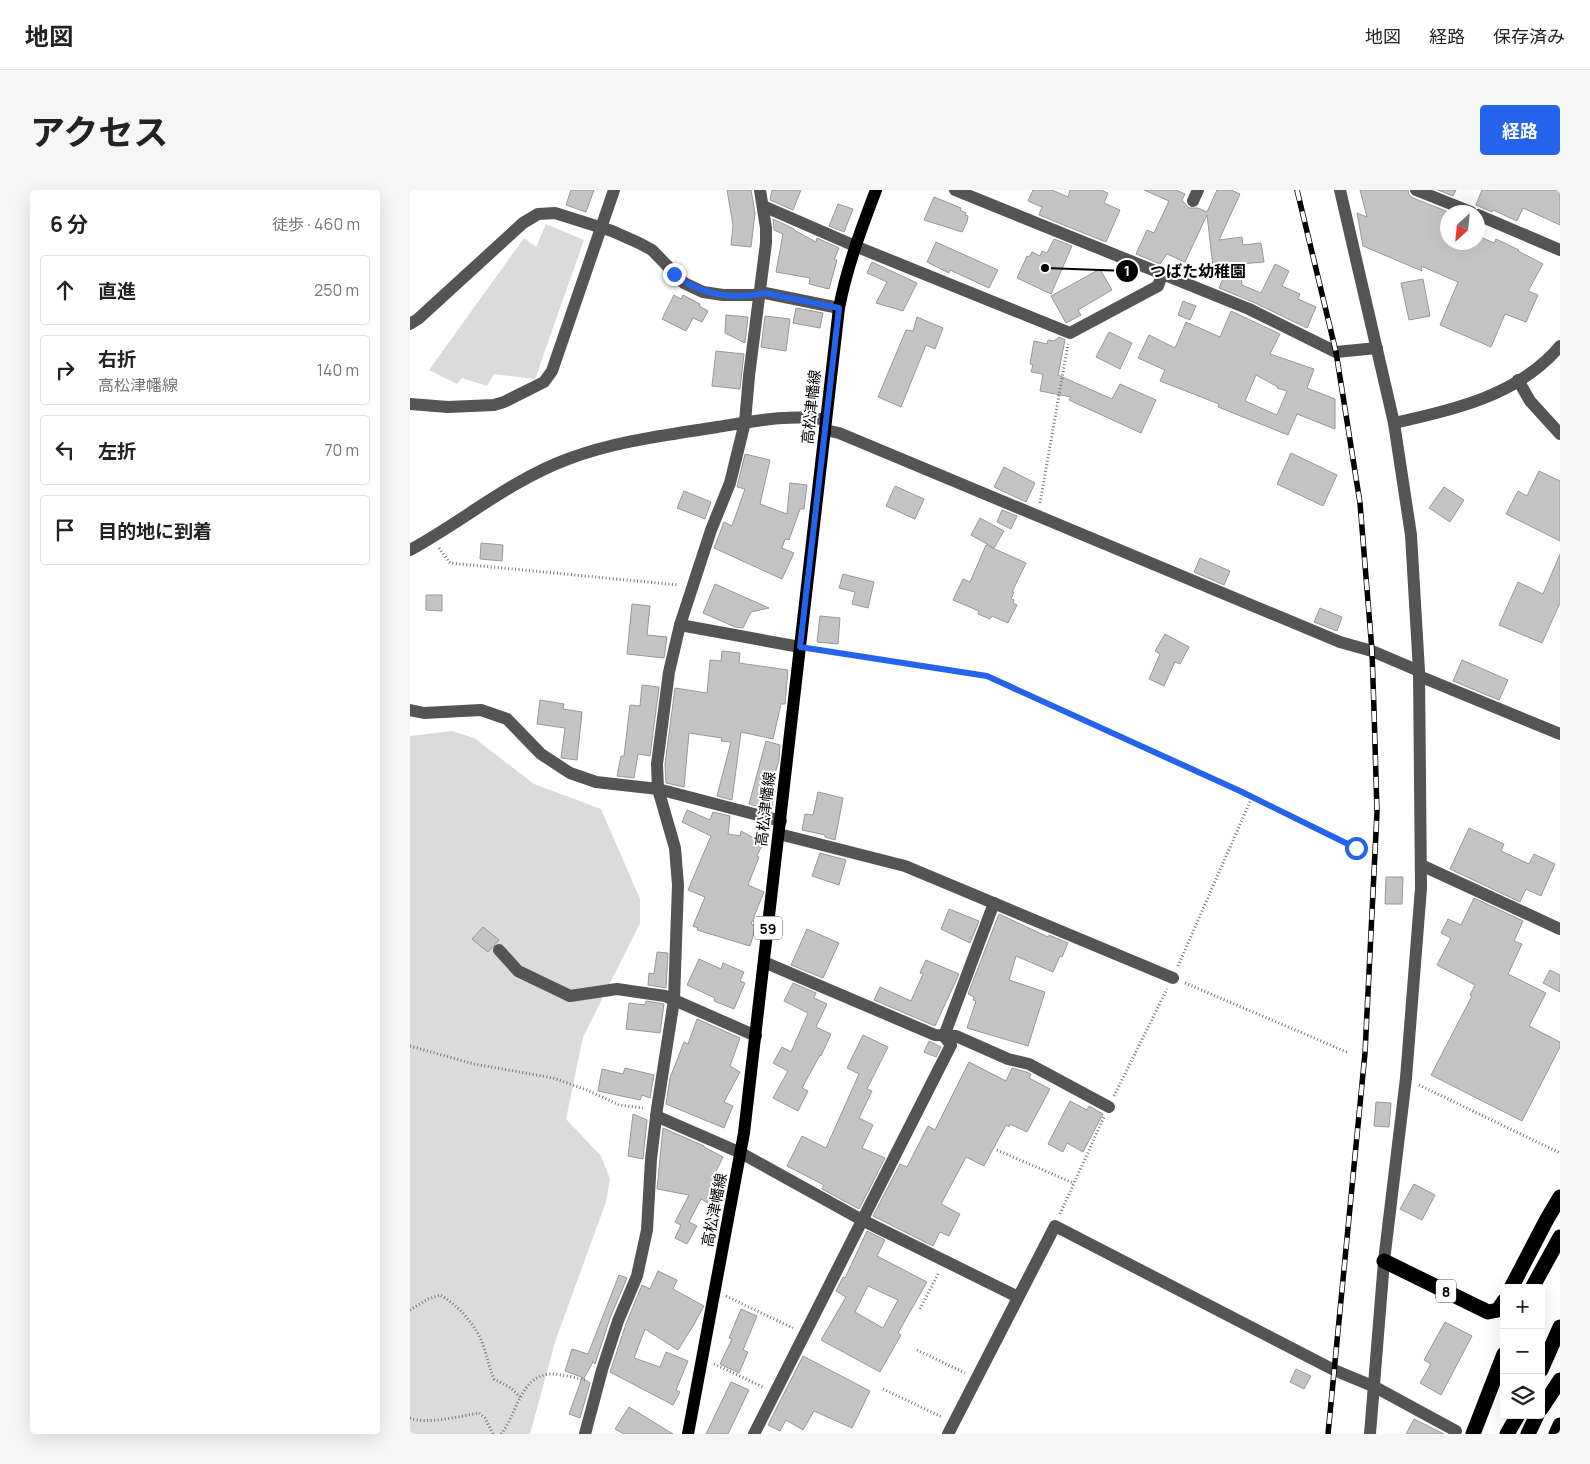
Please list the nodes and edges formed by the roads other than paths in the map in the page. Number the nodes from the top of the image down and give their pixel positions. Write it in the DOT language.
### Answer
graph roads {
  1 [pos="614,190"];
  2 [pos="760,190"];
  3 [pos="876,190"];
  4 [pos="955,190"];
  5 [pos="1340,190"];
  6 [pos="1416,190"];
  7 [pos="1454,205"];
  8 [pos="763,206"];
  9 [pos="1485,218"];
  10 [pos="600,227"];
  11 [pos="855,246"];
  12 [pos="1560,250"];
  13 [pos="1162,275"];
  14 [pos="760,294"];
  15 [pos="839,308"];
  16 [pos="410,324"];
  17 [pos="1560,346"];
  18 [pos="1376,348"];
  19 [pos="1518,380"];
  20 [pos="410,404"];
  21 [pos="745,422"];
  22 [pos="1394,423"];
  23 [pos="825,425"];
  24 [pos="1560,434"];
  25 [pos="410,550"];
  26 [pos="680,624"];
  27 [pos="800,647"];
  28 [pos="1419,673"];
  29 [pos="410,710"];
  30 [pos="1560,734"];
  31 [pos="658,789"];
  32 [pos="780,828"];
  33 [pos="1421,865"];
  34 [pos="994,903"];
  35 [pos="1560,929"];
  36 [pos="499,950"];
  37 [pos="764,962"];
  38 [pos="1173,978"];
  39 [pos="674,1000"];
  40 [pos="756,1036"];
  41 [pos="944,1036"];
  42 [pos="1108,1107"];
  43 [pos="656,1112"];
  44 [pos="742,1154"];
  45 [pos="1560,1197"];
  46 [pos="862,1220"];
  47 [pos="1560,1237"];
  48 [pos="1384,1261"];
  49 [pos="1513,1284"];
  50 [pos="1534,1284"];
  51 [pos="1018,1297"];
  52 [pos="1500,1307"];
  53 [pos="1558,1332"];
  54 [pos="1545,1361"];
  55 [pos="1500,1364"];
  56 [pos="1560,1380"];
  57 [pos="1375,1387"];
  58 [pos="1545,1402"];
  59 [pos="1516,1419"];
  60 [pos="1535,1419"];
  61 [pos="1560,1425"];
  62 [pos="951,1428"];
  63 [pos="1456,1431"];
  64 [pos="585,1434"];
  65 [pos="688,1434"];
  66 [pos="754,1434"];
  67 [pos="1370,1434"];
  68 [pos="1473,1434"];
  69 [pos="1507,1434"];
  70 [pos="1528,1434"];
  71 [pos="1556,1434"];
  1 -- 10 [label="street"];
  2 -- 8 [label="street"];
  3 -- 11 [label="main road, 高松津幡線 / 59"];
  4 -- 13 [label="street"];
  5 -- 18 [label="street"];
  6 -- 7 [label="street"];
  8 -- 11 [label="street"];
  8 -- 14 [label="street"];
  9 -- 12 [label="street"];
  10 -- 14 [label="street"];
  10 -- 16 [label="street"];
  10 -- 20 [label="street"];
  11 -- 13 [label="street"];
  11 -- 15 [label="main road, 高松津幡線 / 59"];
  13 -- 18 [label="street"];
  14 -- 15 [label="street"];
  14 -- 21 [label="street"];
  15 -- 23 [label="main road, 高松津幡線 / 59"];
  17 -- 19 [label="street"];
  18 -- 22 [label="street"];
  19 -- 22 [label="street"];
  19 -- 24 [label="street"];
  21 -- 23 [label="street"];
  21 -- 25 [label="street"];
  21 -- 26 [label="street"];
  22 -- 28 [label="street"];
  23 -- 27 [label="main road, 高松津幡線 / 59"];
  23 -- 28 [label="street"];
  26 -- 27 [label="street"];
  26 -- 31 [label="street"];
  27 -- 32 [label="main road, 高松津幡線 / 59"];
  28 -- 30 [label="street"];
  28 -- 33 [label="street"];
  29 -- 31 [label="street"];
  31 -- 32 [label="street"];
  31 -- 39 [label="street"];
  32 -- 34 [label="street"];
  32 -- 37 [label="main road, 高松津幡線 / 59"];
  33 -- 35 [label="street"];
  33 -- 48 [label="street"];
  34 -- 38 [label="street"];
  34 -- 41 [label="street"];
  36 -- 39 [label="street"];
  37 -- 40 [label="main road, 高松津幡線 / 59"];
  37 -- 41 [label="street"];
  39 -- 40 [label="street"];
  39 -- 43 [label="street"];
  40 -- 44 [label="main road, 高松津幡線 / 59"];
  41 -- 42 [label="street"];
  41 -- 46 [label="street"];
  43 -- 44 [label="street"];
  43 -- 64 [label="street"];
  44 -- 46 [label="street"];
  44 -- 65 [label="main road, 高松津幡線 / 59"];
  45 -- 49 [label="highway"];
  46 -- 51 [label="street"];
  46 -- 66 [label="street"];
  47 -- 50 [label="highway"];
  48 -- 52 [label="highway, 8"];
  48 -- 57 [label="street"];
  51 -- 57 [label="street"];
  51 -- 62 [label="street"];
  53 -- 54 [label="highway"];
  55 -- 68 [label="highway"];
  56 -- 58 [label="highway"];
  57 -- 63 [label="street"];
  57 -- 67 [label="street"];
  59 -- 69 [label="highway"];
  60 -- 70 [label="highway"];
  61 -- 71 [label="highway"];
}
